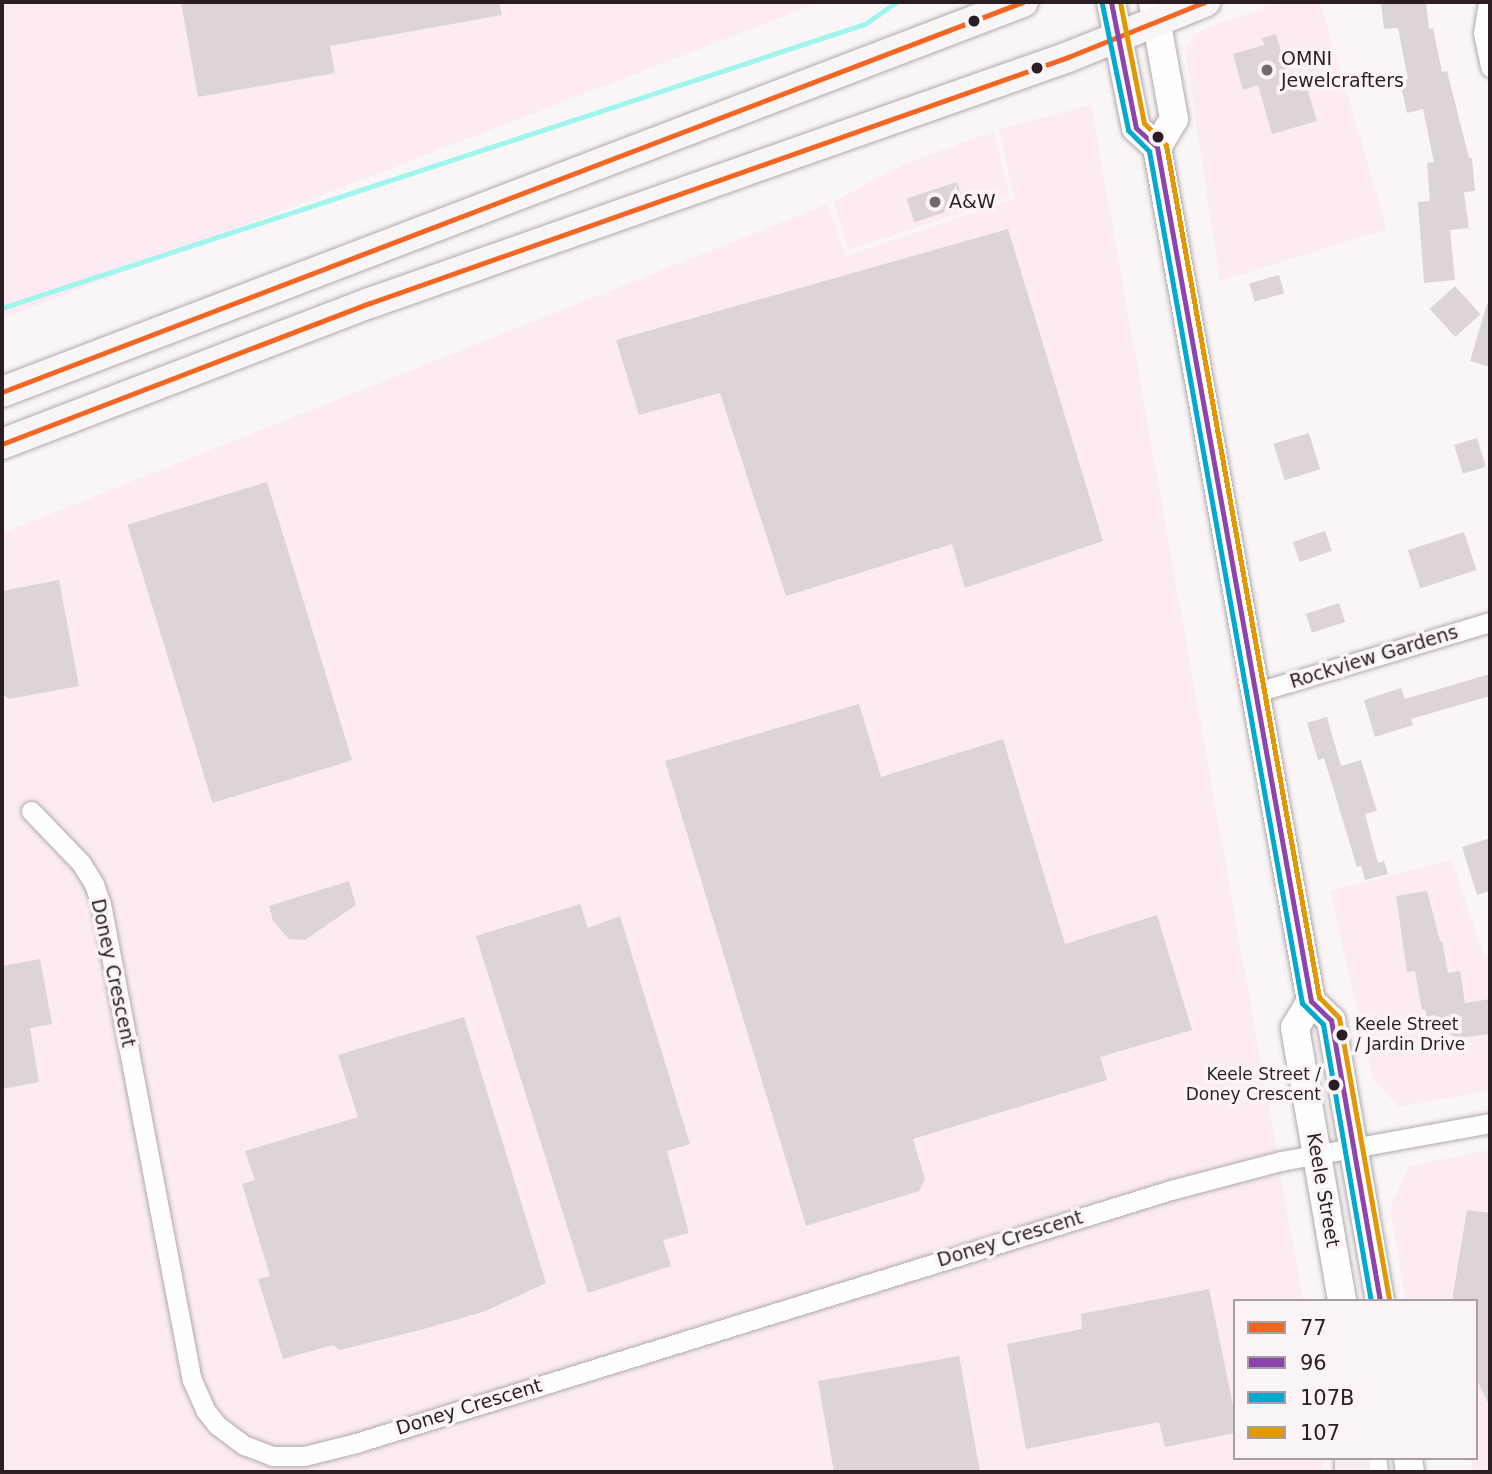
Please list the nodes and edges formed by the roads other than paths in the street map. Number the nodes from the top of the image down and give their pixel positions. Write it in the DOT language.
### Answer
graph roads {
  1 [pos="1023,2"];
  2 [pos="1111,2"];
  3 [pos="1205,2"];
  4 [pos="1488,2"];
  5 [pos="1155,12"];
  6 [pos="1118,37"];
  7 [pos="1490,67"];
  8 [pos="1157,147"];
  9 [pos="2,392"];
  10 [pos="2,444"];
  11 [pos="1490,622"];
  12 [pos="1257,692"];
  13 [pos="31,811"];
  14 [pos="1311,1001"];
  15 [pos="1490,1123"];
  16 [pos="1354,1148"];
  17 [pos="1317,1154"];
  18 [pos="1342,1299"];
  19 [pos="1380,1299"];
  1 -- 9 [label="main road"];
  2 -- 6 [label="main road"];
  3 -- 5 [label="main road"];
  4 -- 7 [label="street"];
  5 -- 6 [label="main road"];
  5 -- 8 [label="main road"];
  6 -- 8 [label="main road"];
  6 -- 10 [label="main road"];
  8 -- 12 [label="main road, Keele Street"];
  11 -- 12 [label="street, Rockview Gardens"];
  12 -- 14 [label="main road, Keele Street"];
  13 -- 17 [label="street, Doney Crescent"];
  14 -- 16 [label="main road, Keele Street"];
  14 -- 17 [label="main road, Keele Street"];
  15 -- 16 [label="street, Doney Crescent"];
  16 -- 17 [label="street, Doney Crescent"];
  16 -- 19 [label="main road, Keele Street"];
  17 -- 18 [label="main road, Keele Street"];
}
